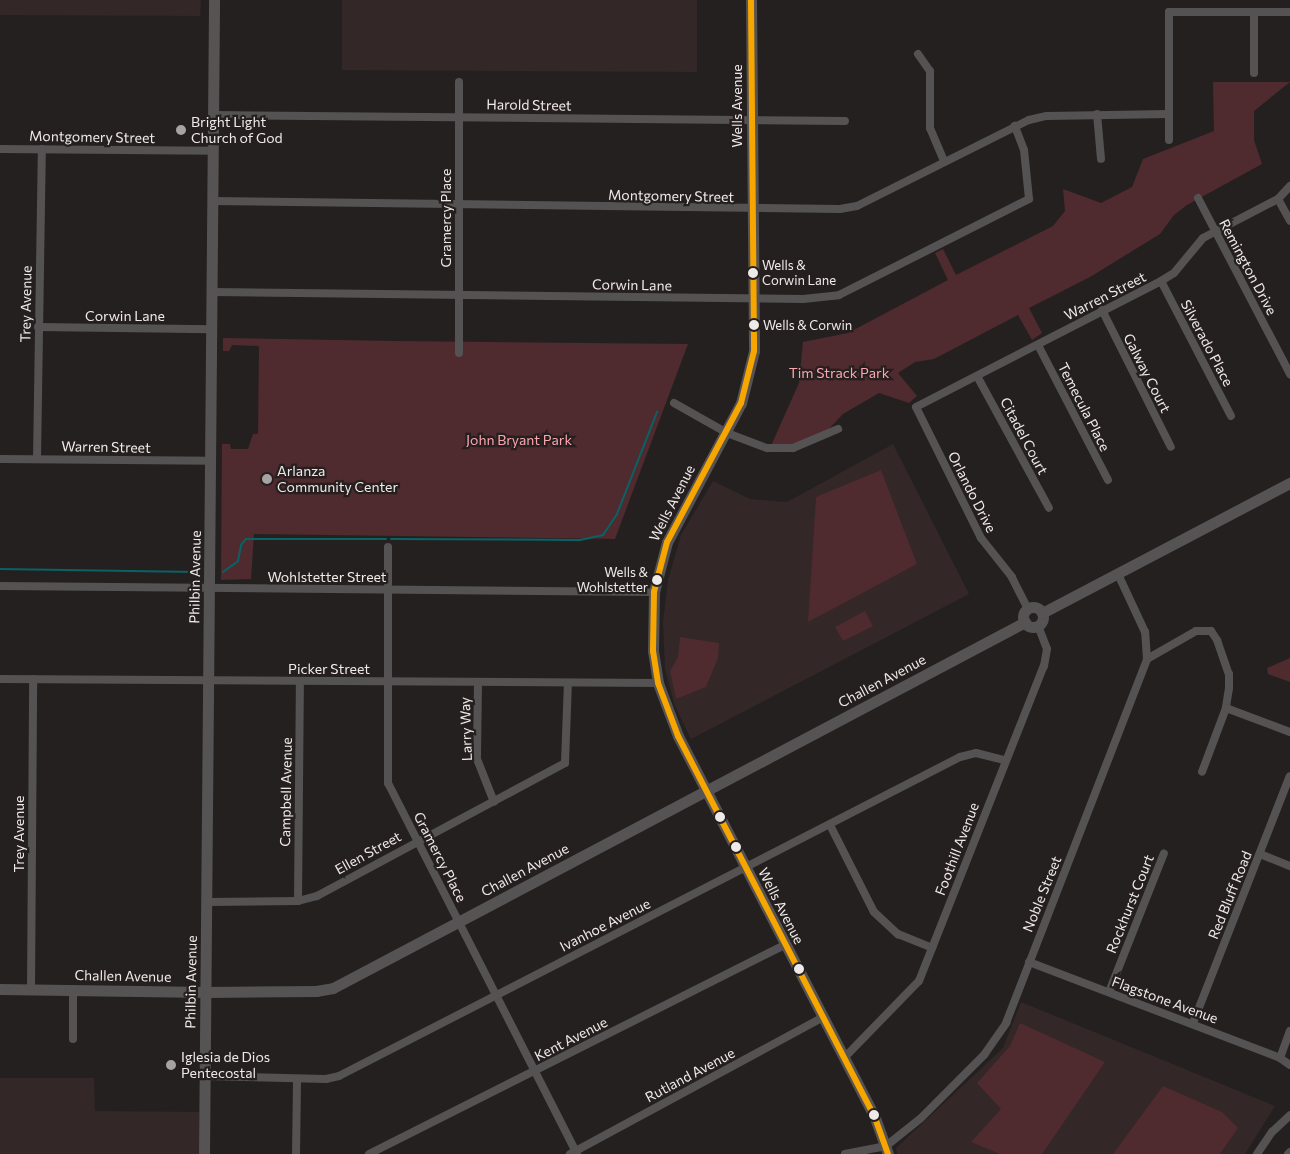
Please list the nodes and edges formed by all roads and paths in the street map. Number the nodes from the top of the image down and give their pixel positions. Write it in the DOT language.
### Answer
graph roads {
  1 [pos="214,0"];
  2 [pos="751,0"];
  3 [pos="1254,12"];
  4 [pos="1290,12"];
  5 [pos="918,54"];
  6 [pos="1254,73"];
  7 [pos="459,82"];
  8 [pos="1097,114"];
  9 [pos="1169,114"];
  10 [pos="213,115"];
  11 [pos="458,117"];
  12 [pos="751,121"];
  13 [pos="845,121"];
  14 [pos="1014,126"];
  15 [pos="1170,140"];
  16 [pos="0,149"];
  17 [pos="42,149"];
  18 [pos="213,151"];
  19 [pos="944,160"];
  20 [pos="1100,160"];
  21 [pos="1290,186"];
  22 [pos="1198,198"];
  23 [pos="1278,199"];
  24 [pos="212,201"];
  25 [pos="459,207"];
  26 [pos="753,209"];
  27 [pos="1290,221"];
  28 [pos="1215,231"];
  29 [pos="1161,282"];
  30 [pos="212,292"];
  31 [pos="459,295"];
  32 [pos="754,298"];
  33 [pos="1102,310"];
  34 [pos="38,328"];
  35 [pos="212,329"];
  36 [pos="1038,345"];
  37 [pos="459,353"];
  38 [pos="1290,374"];
  39 [pos="978,376"];
  40 [pos="674,403"];
  41 [pos="916,407"];
  42 [pos="1231,416"];
  43 [pos="838,429"];
  44 [pos="727,433"];
  45 [pos="1170,447"];
  46 [pos="0,458"];
  47 [pos="37,459"];
  48 [pos="212,461"];
  49 [pos="1108,480"];
  50 [pos="1290,483"];
  51 [pos="1049,508"];
  52 [pos="388,547"];
  53 [pos="1118,574"];
  54 [pos="0,586"];
  55 [pos="209,588"];
  56 [pos="390,589"];
  57 [pos="654,592"];
  58 [pos="1028,609"];
  59 [pos="1042,613"];
  60 [pos="1024,622"];
  61 [pos="1038,626"];
  62 [pos="1146,659"];
  63 [pos="0,679"];
  64 [pos="33,679"];
  65 [pos="209,681"];
  66 [pos="300,682"];
  67 [pos="389,682"];
  68 [pos="478,683"];
  69 [pos="568,683"];
  70 [pos="658,683"];
  71 [pos="1226,708"];
  72 [pos="1290,732"];
  73 [pos="1006,760"];
  74 [pos="1202,772"];
  75 [pos="1290,776"];
  76 [pos="706,791"];
  77 [pos="494,802"];
  78 [pos="830,825"];
  79 [pos="417,840"];
  80 [pos="1164,853"];
  81 [pos="1260,854"];
  82 [pos="1290,866"];
  83 [pos="745,867"];
  84 [pos="298,901"];
  85 [pos="208,902"];
  86 [pos="459,922"];
  87 [pos="784,945"];
  88 [pos="932,948"];
  89 [pos="1028,962"];
  90 [pos="0,989"];
  91 [pos="31,990"];
  92 [pos="73,991"];
  93 [pos="206,992"];
  94 [pos="1109,992"];
  95 [pos="496,995"];
  96 [pos="822,1018"];
  97 [pos="1193,1023"];
  98 [pos="1290,1031"];
  99 [pos="73,1039"];
  100 [pos="844,1058"];
  101 [pos="1280,1058"];
  102 [pos="1290,1065"];
  103 [pos="535,1071"];
  104 [pos="205,1076"];
  105 [pos="297,1078"];
  106 [pos="1290,1115"];
  107 [pos="887,1150"];
  108 [pos="575,1153"];
  109 [pos="204,1154"];
  110 [pos="296,1154"];
  111 [pos="368,1154"];
  112 [pos="845,1154"];
  113 [pos="1256,1154"];
  1 -- 10 [label="street, Philbin Avenue"];
  2 -- 12 [label="street, Wells Avenue"];
  3 -- 4 [label="street"];
  3 -- 6 [label="street"];
  3 -- 9 [label="street"];
  5 -- 19 [label="street"];
  7 -- 11 [label="street, Gramercy Place"];
  8 -- 9 [label="street, Montgomery Street"];
  8 -- 14 [label="street, Montgomery Street"];
  8 -- 20 [label="street"];
  9 -- 15 [label="street"];
  10 -- 11 [label="street, Harold Street"];
  10 -- 18 [label="street, Philbin Avenue"];
  11 -- 12 [label="street, Harold Street"];
  11 -- 25 [label="street, Gramercy Place"];
  12 -- 13 [label="street, Harold Street"];
  12 -- 26 [label="street, Wells Avenue"];
  14 -- 19 [label="street, Montgomery Street"];
  14 -- 32 [label="street, Corwin Lane"];
  16 -- 17 [label="street, Montgomery Street"];
  17 -- 18 [label="street, Montgomery Street"];
  17 -- 34 [label="street, Trey Avenue"];
  18 -- 24 [label="street, Philbin Avenue"];
  19 -- 26 [label="street, Montgomery Street"];
  21 -- 23 [label="street, Warren Street"];
  22 -- 28 [label="street, Remington Drive"];
  23 -- 27 [label="street"];
  23 -- 28 [label="street, Warren Street"];
  24 -- 25 [label="street, Montgomery Street"];
  24 -- 30 [label="street, Philbin Avenue"];
  25 -- 26 [label="street, Montgomery Street"];
  25 -- 31 [label="street, Gramercy Place"];
  26 -- 32 [label="street, Wells Avenue"];
  28 -- 29 [label="street, Warren Street"];
  28 -- 38 [label="street, Remington Drive"];
  29 -- 33 [label="street, Warren Street"];
  29 -- 42 [label="street, Silverado Place"];
  30 -- 31 [label="street, Corwin Lane"];
  30 -- 35 [label="street, Philbin Avenue"];
  31 -- 32 [label="street, Corwin Lane"];
  31 -- 37 [label="street, Gramercy Place"];
  32 -- 44 [label="street, Wells Avenue"];
  33 -- 36 [label="street, Warren Street"];
  33 -- 45 [label="street, Galway Court"];
  34 -- 35 [label="street, Corwin Lane"];
  34 -- 47 [label="street, Trey Avenue"];
  35 -- 48 [label="street, Philbin Avenue"];
  36 -- 39 [label="street, Warren Street"];
  36 -- 49 [label="street, Temecula Place"];
  39 -- 41 [label="street, Warren Street"];
  39 -- 51 [label="street, Citadel Court"];
  40 -- 44 [label="street"];
  41 -- 58 [label="street, Orlando Drive"];
  43 -- 44 [label="street"];
  44 -- 57 [label="street, Wells Avenue"];
  46 -- 47 [label="street, Warren Street"];
  47 -- 48 [label="street, Warren Street"];
  48 -- 55 [label="street, Philbin Avenue"];
  50 -- 53 [label="street"];
  52 -- 56 [label="street, Gramercy Place"];
  53 -- 59 [label="street"];
  53 -- 62 [label="street, Noble Street"];
  54 -- 55 [label="street, Wohlstetter Street"];
  55 -- 56 [label="street, Wohlstetter Street"];
  55 -- 65 [label="street, Philbin Avenue"];
  56 -- 57 [label="street, Wohlstetter Street"];
  56 -- 67 [label="street, Gramercy Place"];
  57 -- 70 [label="street, Wells Avenue"];
  58 -- 59 [label="street"];
  58 -- 60 [label="street"];
  59 -- 61 [label="street"];
  60 -- 61 [label="street"];
  60 -- 76 [label="street, Challen Avenue"];
  61 -- 73 [label="street, Foothill Avenue"];
  62 -- 71 [label="street"];
  62 -- 89 [label="street, Noble Street"];
  63 -- 64 [label="street, Picker Street"];
  64 -- 65 [label="street, Picker Street"];
  64 -- 91 [label="street, Trey Avenue"];
  65 -- 66 [label="street, Picker Street"];
  65 -- 85 [label="street, Philbin Avenue"];
  66 -- 67 [label="street, Picker Street"];
  66 -- 84 [label="street, Campbell Avenue"];
  67 -- 68 [label="street, Picker Street"];
  67 -- 79 [label="street, Gramercy Place"];
  68 -- 69 [label="street, Picker Street"];
  68 -- 77 [label="street, Larry Way"];
  69 -- 70 [label="street, Picker Street"];
  69 -- 77 [label="street, Ellen Street"];
  70 -- 76 [label="street, Wells Avenue"];
  71 -- 72 [label="street"];
  71 -- 74 [label="street"];
  73 -- 78 [label="street, Ivanhoe Avenue"];
  73 -- 88 [label="street, Foothill Avenue"];
  75 -- 81 [label="street, Red Bluff Road"];
  76 -- 83 [label="street, Wells Avenue"];
  76 -- 86 [label="street, Challen Avenue"];
  77 -- 79 [label="street, Ellen Street"];
  78 -- 83 [label="street, Ivanhoe Avenue"];
  78 -- 88 [label="street"];
  79 -- 84 [label="street, Ellen Street"];
  79 -- 86 [label="street, Gramercy Place"];
  80 -- 94 [label="street, Rockhurst Court"];
  81 -- 82 [label="street"];
  81 -- 97 [label="street, Red Bluff Road"];
  83 -- 87 [label="street, Wells Avenue"];
  83 -- 95 [label="street, Ivanhoe Avenue"];
  84 -- 85 [label="street, Ellen Street"];
  85 -- 93 [label="street, Philbin Avenue"];
  86 -- 93 [label="street, Challen Avenue"];
  86 -- 95 [label="street, Gramercy Place"];
  87 -- 96 [label="street, Wells Avenue"];
  87 -- 103 [label="street, Kent Avenue"];
  88 -- 100 [label="street, Foothill Avenue"];
  89 -- 94 [label="street, Flagstone Avenue"];
  89 -- 107 [label="street, Noble Street"];
  90 -- 91 [label="street, Challen Avenue"];
  91 -- 92 [label="street, Challen Avenue"];
  92 -- 93 [label="street, Challen Avenue"];
  92 -- 99 [label="street"];
  93 -- 104 [label="street, Philbin Avenue"];
  94 -- 97 [label="street, Flagstone Avenue"];
  95 -- 103 [label="street, Gramercy Place"];
  95 -- 105 [label="street, Ivanhoe Avenue"];
  96 -- 100 [label="street, Wells Avenue"];
  96 -- 108 [label="street, Rutland Avenue"];
  97 -- 101 [label="street, Flagstone Avenue"];
  98 -- 101 [label="street"];
  100 -- 107 [label="street, Wells Avenue"];
  101 -- 102 [label="street, Flagstone Avenue"];
  103 -- 108 [label="street, Gramercy Place"];
  103 -- 111 [label="street, Kent Avenue"];
  104 -- 105 [label="street, Ivanhoe Avenue"];
  104 -- 109 [label="street, Philbin Avenue"];
  105 -- 110 [label="street"];
  106 -- 113 [label="street"];
  107 -- 112 [label="street, Noble Street"];
}
